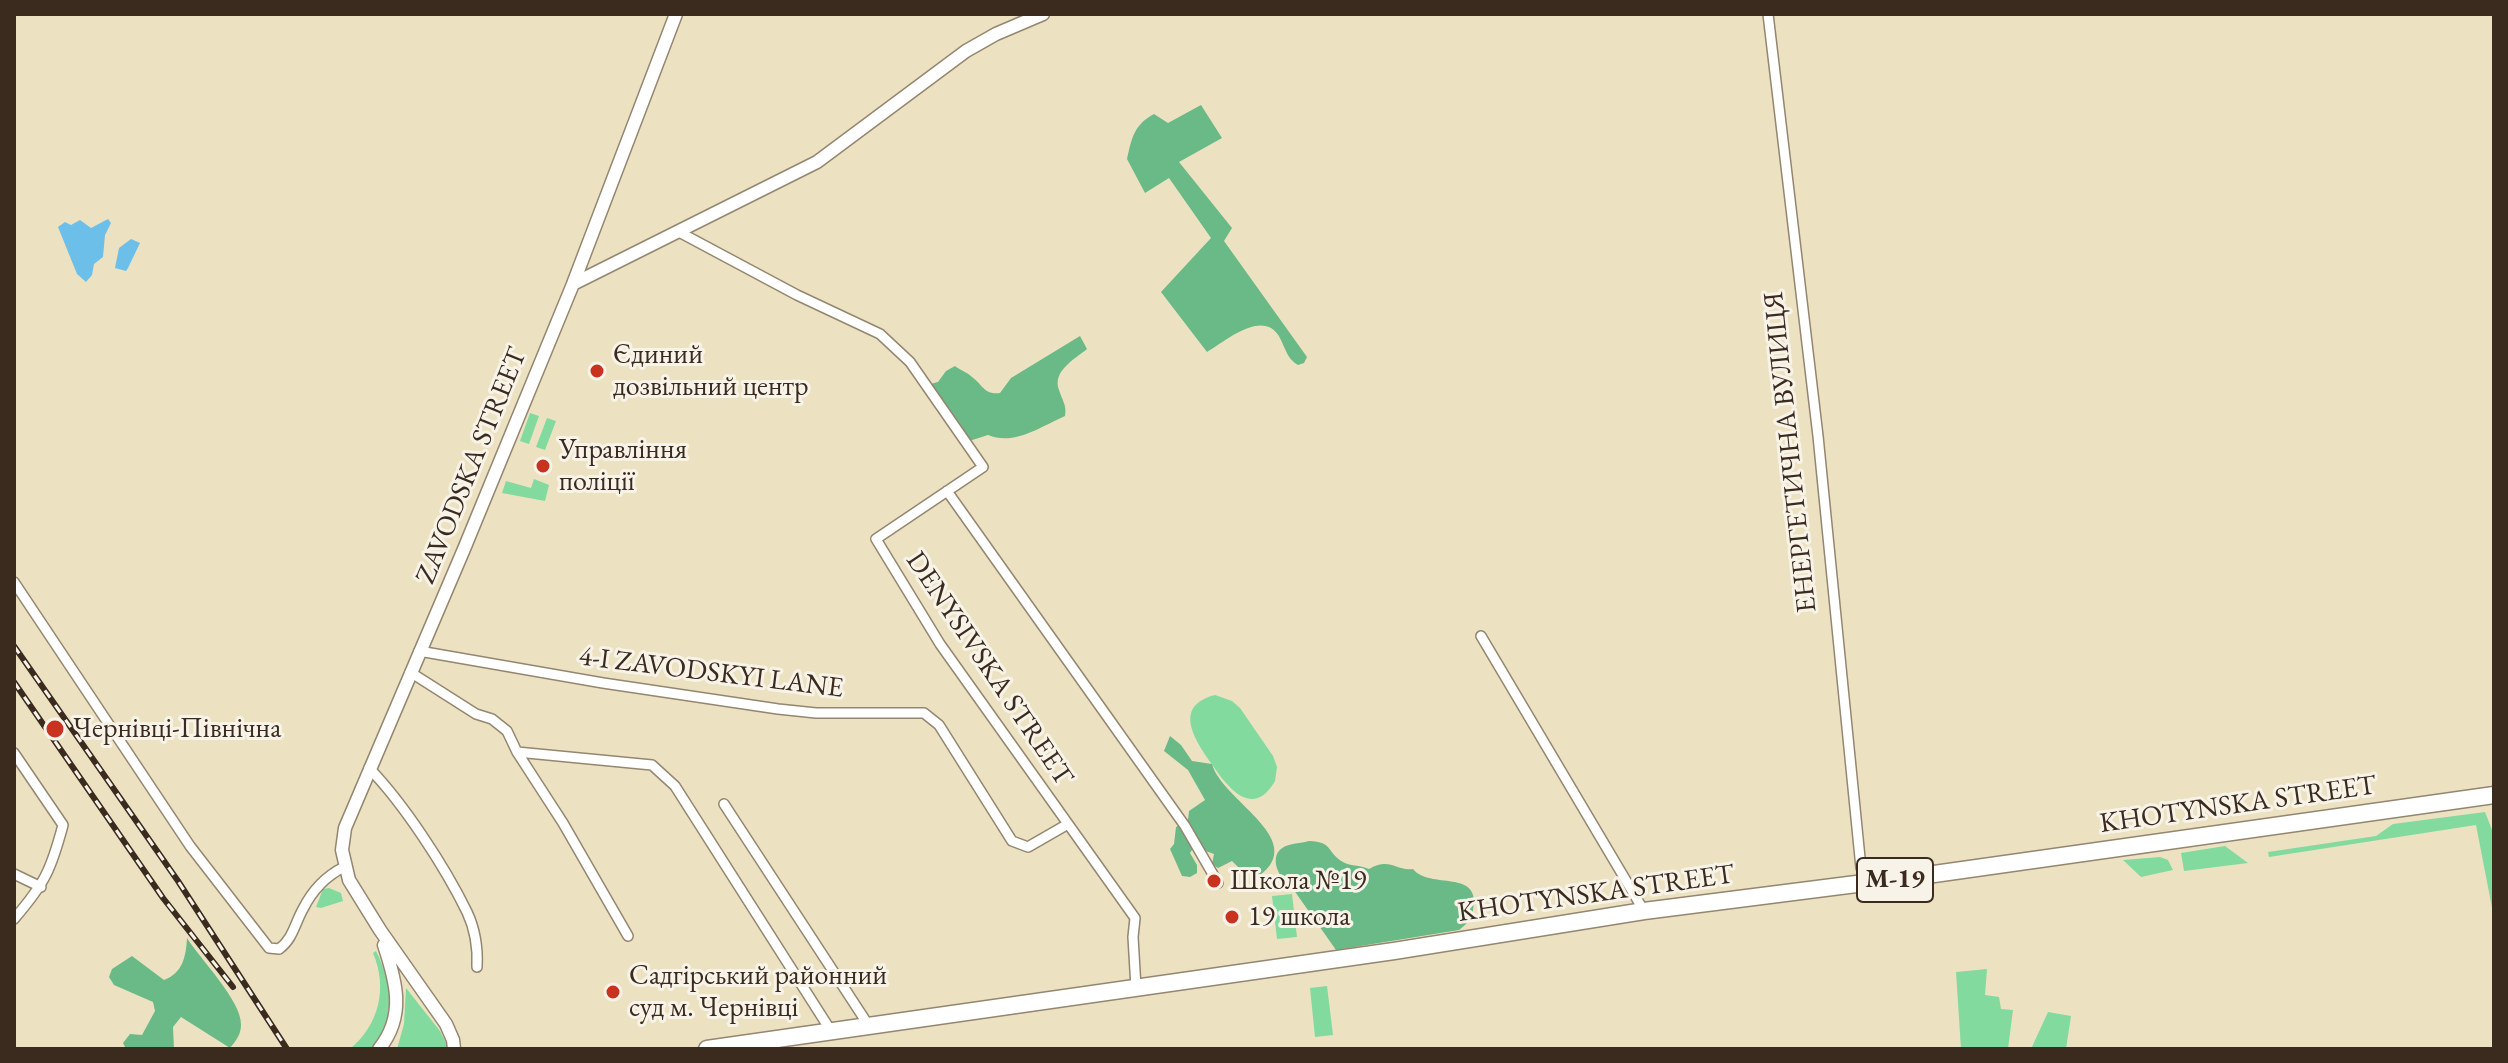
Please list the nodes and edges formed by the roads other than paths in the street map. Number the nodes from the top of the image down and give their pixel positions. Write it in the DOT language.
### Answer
graph roads {
  1 [pos="676,14"];
  2 [pos="1043,14"];
  3 [pos="1768,14"];
  4 [pos="679,232"];
  5 [pos="573,284"];
  6 [pos="947,491"];
  7 [pos="14,582"];
  8 [pos="1481,636"];
  9 [pos="419,651"];
  10 [pos="410,672"];
  11 [pos="517,752"];
  12 [pos="14,753"];
  13 [pos="369,768"];
  14 [pos="2494,795"];
  15 [pos="724,804"];
  16 [pos="1068,824"];
  17 [pos="344,867"];
  18 [pos="14,874"];
  19 [pos="1862,876"];
  20 [pos="1218,883"];
  21 [pos="41,887"];
  22 [pos="1644,911"];
  23 [pos="14,919"];
  24 [pos="380,930"];
  25 [pos="628,936"];
  26 [pos="477,967"];
  27 [pos="1136,988"];
  28 [pos="869,1026"];
  29 [pos="831,1031"];
  30 [pos="379,1049"];
  31 [pos="454,1049"];
  32 [pos="707,1049"];
  1 -- 5 [label="main road, ZAVODSKA STREET"];
  2 -- 4 [label="main road"];
  3 -- 19 [label="street, ЕНЕРГЕТИЧНА ВУЛИЦЯ"];
  4 -- 5 [label="main road"];
  4 -- 6 [label="street, DENYSIVSKA STREET"];
  5 -- 9 [label="main road, ZAVODSKA STREET"];
  6 -- 16 [label="street, DENYSIVSKA STREET"];
  6 -- 20 [label="street"];
  7 -- 17 [label="street"];
  8 -- 22 [label="street"];
  9 -- 10 [label="main road, ZAVODSKA STREET"];
  9 -- 16 [label="street, 4-I ZAVODSKYI LANE"];
  10 -- 11 [label="street"];
  10 -- 13 [label="main road, ZAVODSKA STREET"];
  11 -- 25 [label="street"];
  11 -- 29 [label="street"];
  12 -- 21 [label="street"];
  13 -- 17 [label="main road, ZAVODSKA STREET"];
  13 -- 26 [label="street"];
  14 -- 19 [label="highway, KHOTYNSKA STREET / М-19"];
  15 -- 28 [label="street"];
  16 -- 27 [label="street, DENYSIVSKA STREET"];
  17 -- 24 [label="main road, ZAVODSKA STREET"];
  18 -- 21 [label="street"];
  19 -- 22 [label="highway, KHOTYNSKA STREET / М-19"];
  21 -- 23 [label="street"];
  22 -- 27 [label="highway, KHOTYNSKA STREET / М-19"];
  24 -- 30 [label="main road, ZAVODSKA STREET"];
  24 -- 31 [label="main road, ZAVODSKA STREET"];
  27 -- 28 [label="highway, KHOTYNSKA STREET / М-19"];
  28 -- 29 [label="highway, KHOTYNSKA STREET / М-19"];
  29 -- 32 [label="highway, KHOTYNSKA STREET / М-19"];
}
